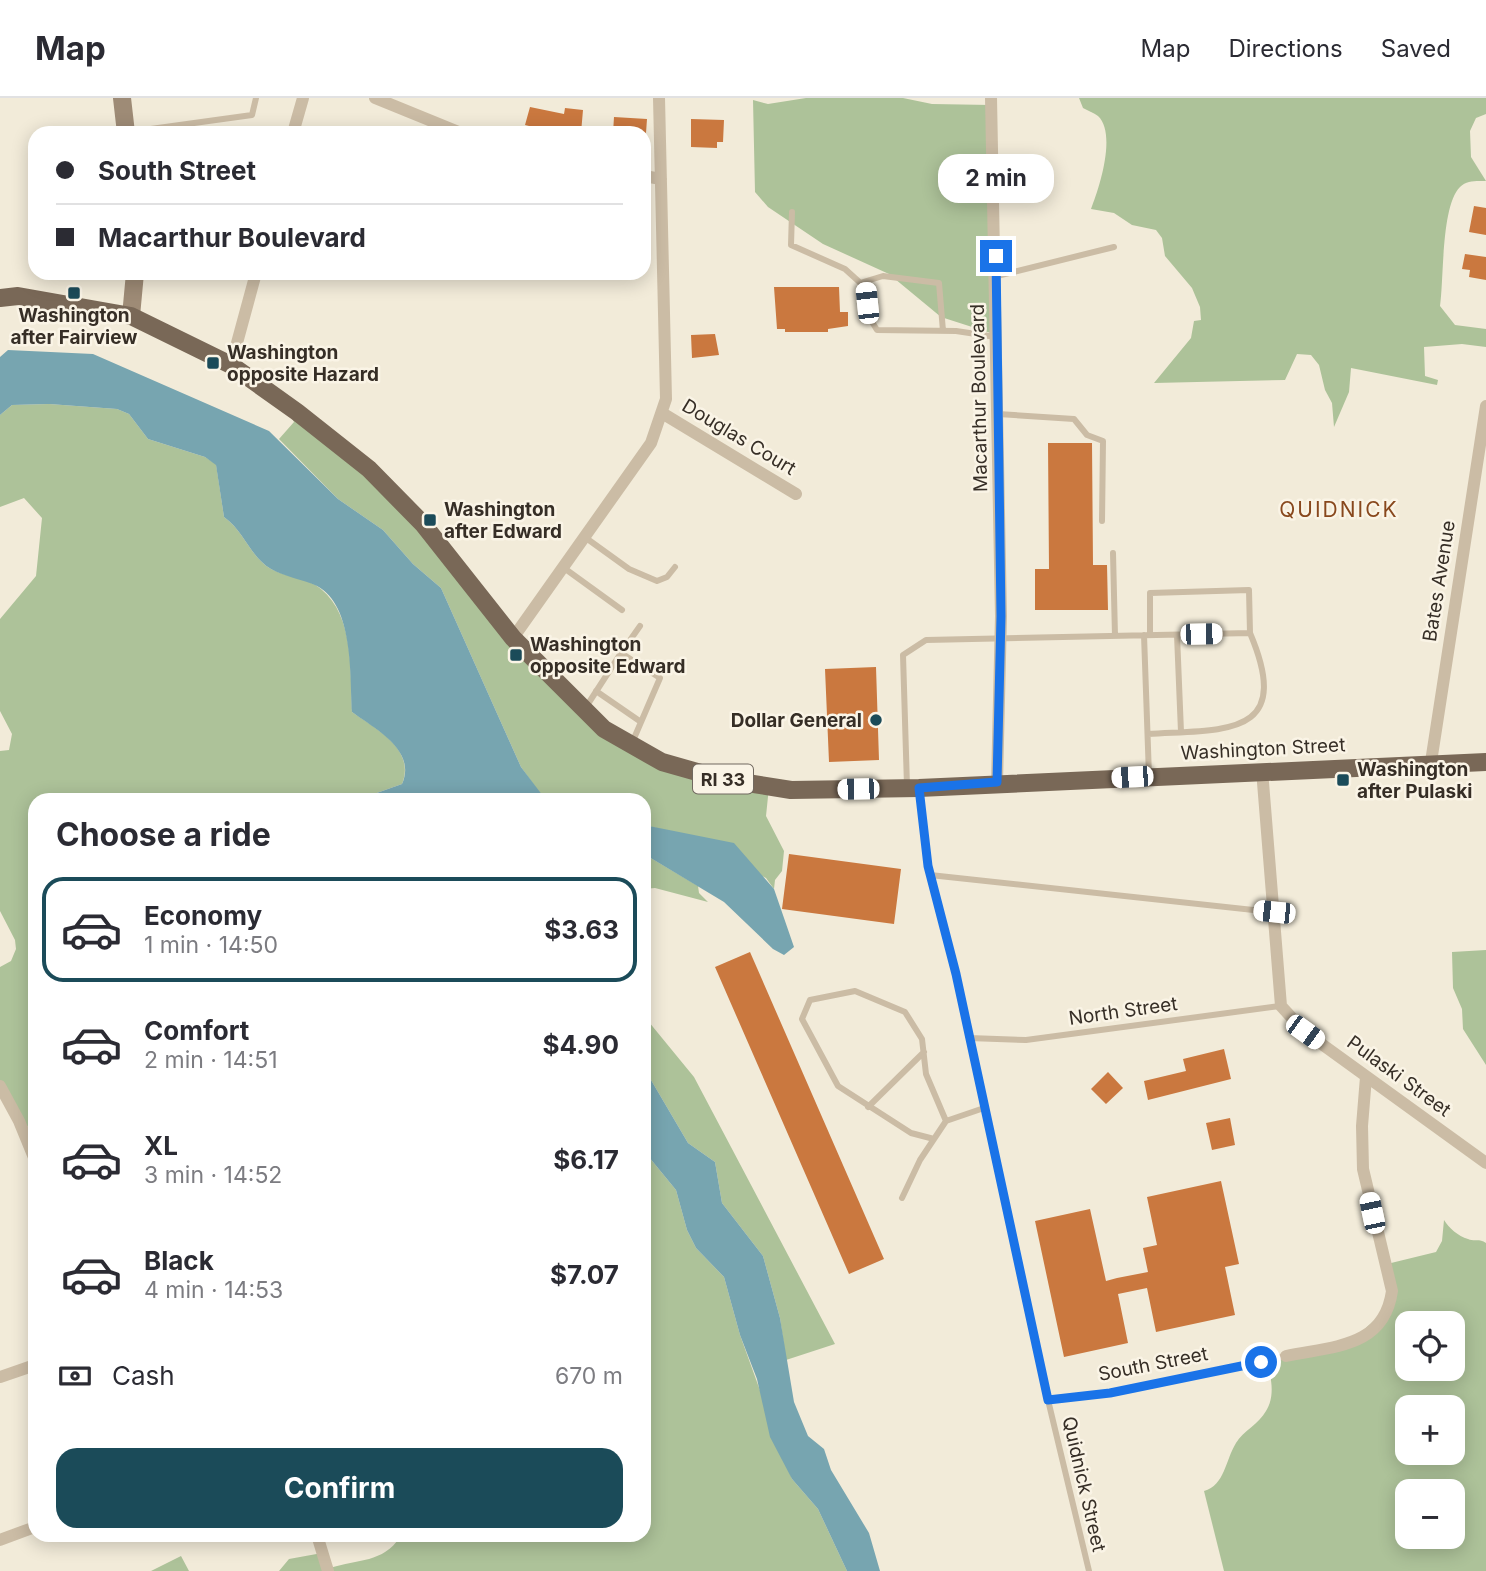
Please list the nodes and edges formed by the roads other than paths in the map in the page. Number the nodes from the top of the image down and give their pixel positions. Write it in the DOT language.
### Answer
graph roads {
  1 [pos="122,98"];
  2 [pos="256,98"];
  3 [pos="303,98"];
  4 [pos="375,98"];
  5 [pos="659,98"];
  6 [pos="991,98"];
  7 [pos="125,126"];
  8 [pos="175,126"];
  9 [pos="295,126"];
  10 [pos="444,126"];
  11 [pos="651,177"];
  12 [pos="661,179"];
  13 [pos="792,212"];
  14 [pos="1114,247"];
  15 [pos="996,276"];
  16 [pos="134,280"];
  17 [pos="254,280"];
  18 [pos="860,283"];
  19 [pos="0,298"];
  20 [pos="131,316"];
  21 [pos="943,331"];
  22 [pos="998,337"];
  23 [pos="231,365"];
  24 [pos="1486,406"];
  25 [pos="662,412"];
  26 [pos="998,414"];
  27 [pos="796,495"];
  28 [pos="1102,521"];
  29 [pos="586,538"];
  30 [pos="1113,553"];
  31 [pos="675,566"];
  32 [pos="564,568"];
  33 [pos="622,610"];
  34 [pos="640,626"];
  35 [pos="1250,633"];
  36 [pos="1147,635"];
  37 [pos="1177,635"];
  38 [pos="1115,636"];
  39 [pos="513,638"];
  40 [pos="1000,639"];
  41 [pos="621,653"];
  42 [pos="596,691"];
  43 [pos="584,709"];
  44 [pos="641,722"];
  45 [pos="1181,732"];
  46 [pos="1147,734"];
  47 [pos="631,744"];
  48 [pos="1431,762"];
  49 [pos="1486,762"];
  50 [pos="1262,770"];
  51 [pos="1149,776"];
  52 [pos="997,782"];
  53 [pos="913,788"];
  54 [pos="930,875"];
  55 [pos="1274,912"];
  56 [pos="1281,1006"];
  57 [pos="969,1038"];
  58 [pos="924,1051"];
  59 [pos="1366,1077"];
  60 [pos="0,1086"];
  61 [pos="868,1107"];
  62 [pos="984,1108"];
  63 [pos="946,1121"];
  64 [pos="934,1139"];
  65 [pos="28,1143"];
  66 [pos="1486,1163"];
  67 [pos="902,1198"];
  68 [pos="1286,1356"];
  69 [pos="28,1367"];
  70 [pos="0,1377"];
  71 [pos="1048,1400"];
  72 [pos="28,1530"];
  73 [pos="0,1540"];
  74 [pos="319,1542"];
  75 [pos="328,1571"];
  76 [pos="1089,1571"];
  1 -- 7 [label="main road"];
  2 -- 8 [label="lane"];
  3 -- 9 [label="street"];
  4 -- 10 [label="street"];
  5 -- 12 [label="street"];
  6 -- 15 [label="street, Macarthur Boulevard"];
  11 -- 12 [label="street"];
  12 -- 25 [label="street"];
  13 -- 18 [label="lane"];
  14 -- 15 [label="lane"];
  15 -- 22 [label="street, Macarthur Boulevard"];
  16 -- 20 [label="main road"];
  17 -- 23 [label="street"];
  18 -- 21 [label="lane"];
  18 -- 21 [label="lane"];
  19 -- 20 [label="main road, Washington Street / RI 33"];
  20 -- 23 [label="main road, Washington Street / RI 33"];
  21 -- 22 [label="lane"];
  22 -- 26 [label="street, Macarthur Boulevard"];
  23 -- 39 [label="main road, Washington Street / RI 33"];
  24 -- 48 [label="street, Bates Avenue"];
  25 -- 27 [label="street, Douglas Court"];
  25 -- 29 [label="street"];
  26 -- 28 [label="lane"];
  26 -- 40 [label="street, Macarthur Boulevard"];
  29 -- 31 [label="lane"];
  29 -- 32 [label="street"];
  30 -- 38 [label="lane"];
  32 -- 33 [label="lane"];
  32 -- 39 [label="street"];
  34 -- 41 [label="lane"];
  35 -- 36 [label="lane"];
  35 -- 37 [label="lane"];
  35 -- 45 [label="lane"];
  36 -- 37 [label="lane"];
  36 -- 38 [label="lane"];
  36 -- 46 [label="lane"];
  37 -- 45 [label="lane"];
  38 -- 40 [label="lane"];
  39 -- 43 [label="main road, Washington Street / RI 33"];
  40 -- 52 [label="street, Macarthur Boulevard"];
  40 -- 53 [label="lane, Quidnick Street"];
  41 -- 42 [label="lane"];
  41 -- 44 [label="lane"];
  42 -- 43 [label="lane"];
  42 -- 44 [label="lane"];
  43 -- 47 [label="main road, Washington Street / RI 33"];
  44 -- 47 [label="lane"];
  45 -- 46 [label="lane"];
  46 -- 51 [label="lane"];
  47 -- 53 [label="main road, Washington Street / RI 33"];
  48 -- 49 [label="main road, Washington Street / RI 33"];
  48 -- 50 [label="main road, Washington Street / RI 33"];
  50 -- 51 [label="main road, Washington Street / RI 33"];
  50 -- 55 [label="street"];
  51 -- 52 [label="main road, Washington Street / RI 33"];
  52 -- 53 [label="main road, Washington Street / RI 33"];
  53 -- 54 [label="lane, Quidnick Street"];
  54 -- 55 [label="lane"];
  54 -- 57 [label="lane, Quidnick Street"];
  55 -- 56 [label="street"];
  56 -- 57 [label="lane, North Street"];
  56 -- 59 [label="street, Pulaski Street"];
  57 -- 62 [label="lane, Quidnick Street"];
  58 -- 61 [label="lane"];
  58 -- 61 [label="lane"];
  58 -- 63 [label="lane"];
  59 -- 66 [label="street, Pulaski Street"];
  59 -- 68 [label="street, South Street"];
  60 -- 65 [label="street"];
  61 -- 64 [label="lane"];
  62 -- 63 [label="lane"];
  62 -- 71 [label="lane, Quidnick Street"];
  63 -- 64 [label="lane"];
  64 -- 67 [label="lane"];
  68 -- 71 [label="lane, South Street"];
  69 -- 70 [label="street"];
  71 -- 76 [label="lane, Quidnick Street"];
  72 -- 73 [label="street"];
  74 -- 75 [label="street"];
}
